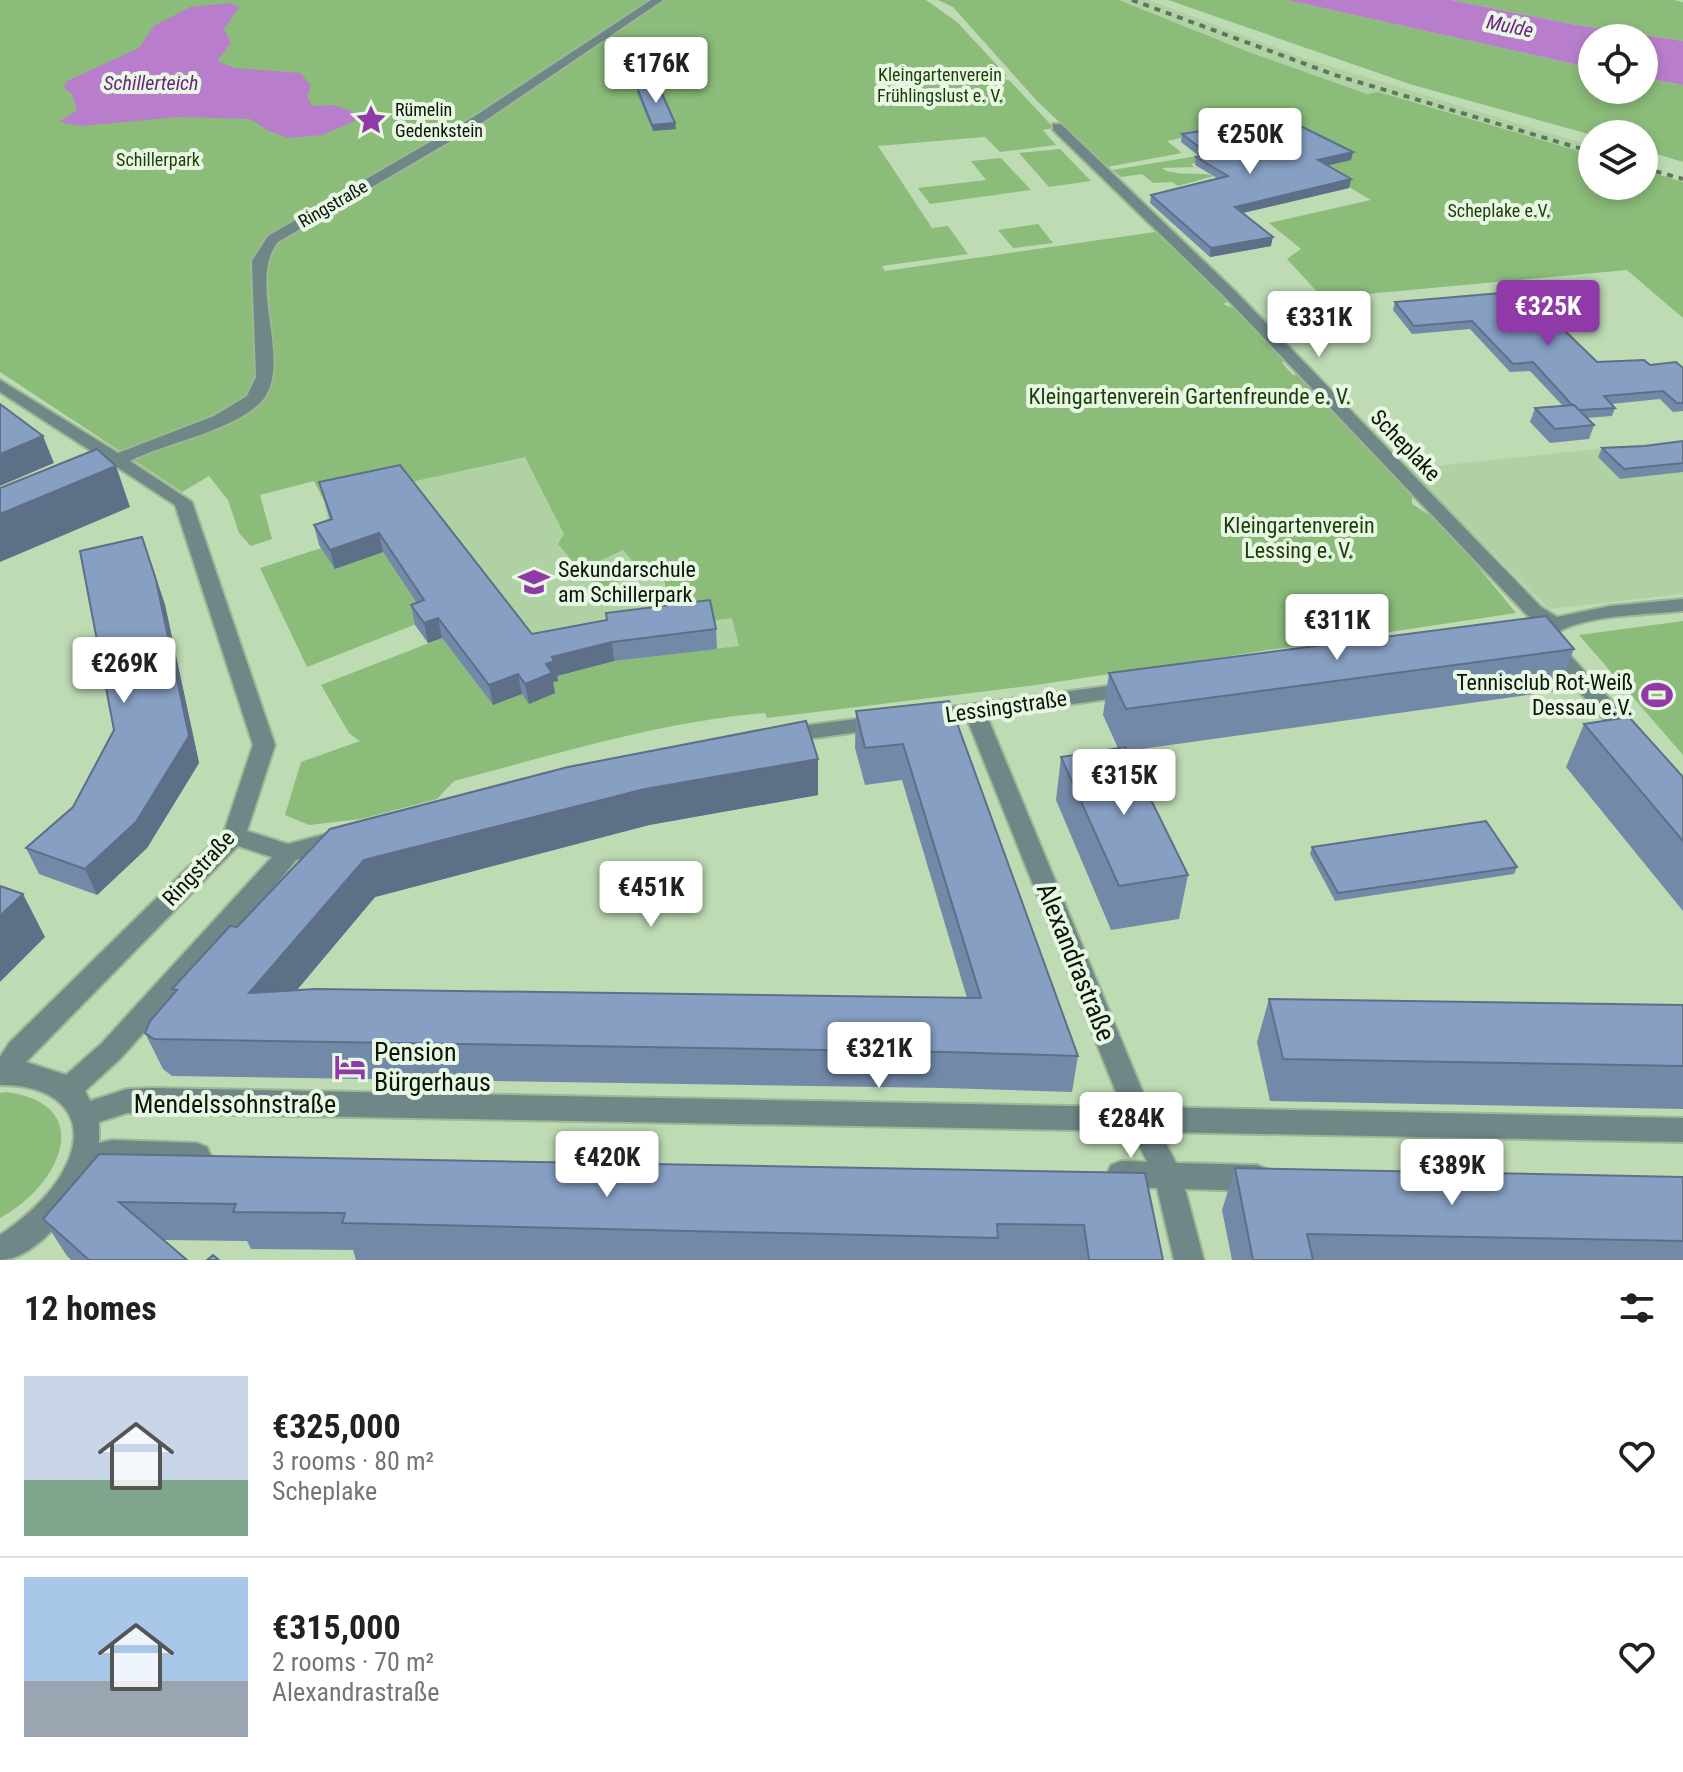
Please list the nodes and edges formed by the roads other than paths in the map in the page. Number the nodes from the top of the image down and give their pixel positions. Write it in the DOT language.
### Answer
graph roads {
  1 [pos="658,0"];
  2 [pos="1057,127"];
  3 [pos="0,385"];
  4 [pos="121,461"];
  5 [pos="67,483"];
  6 [pos="1683,605"];
  7 [pos="1541,635"];
  8 [pos="1157,686"];
  9 [pos="974,711"];
  10 [pos="755,739"];
  11 [pos="1652,758"];
  12 [pos="364,833"];
  13 [pos="234,836"];
  14 [pos="288,853"];
  15 [pos="3,1072"];
  16 [pos="68,1090"];
  17 [pos="84,1115"];
  18 [pos="1141,1121"];
  19 [pos="1683,1130"];
  20 [pos="227,1157"];
  21 [pos="82,1160"];
  22 [pos="1094,1173"];
  23 [pos="1168,1176"];
  24 [pos="1278,1178"];
  25 [pos="0,1251"];
  26 [pos="1189,1260"];
  1 -- 4 [label="street, Ringstraße"];
  2 -- 7 [label="street, Scheplake"];
  3 -- 4 [label="street, Ringstraße"];
  4 -- 5 [label="street"];
  4 -- 13 [label="street, Ringstraße"];
  6 -- 7 [label="street"];
  7 -- 11 [label="street, Scheplake"];
  8 -- 9 [label="street, Lessingstraße"];
  9 -- 10 [label="street, Lessingstraße"];
  9 -- 18 [label="street, Alexandrastraße"];
  12 -- 14 [label="street"];
  13 -- 14 [label="street"];
  13 -- 15 [label="street, Ringstraße"];
  14 -- 16 [label="street"];
  15 -- 16 [label="street"];
  16 -- 17 [label="street"];
  17 -- 18 [label="street, Mendelssohnstraße"];
  17 -- 21 [label="street"];
  18 -- 19 [label="street, Mendelssohnstraße"];
  18 -- 23 [label="street, Alexandrastraße"];
  20 -- 21 [label="street"];
  21 -- 25 [label="street"];
  22 -- 23 [label="street"];
  23 -- 24 [label="street"];
  23 -- 26 [label="street, Alexandrastraße"];
}
